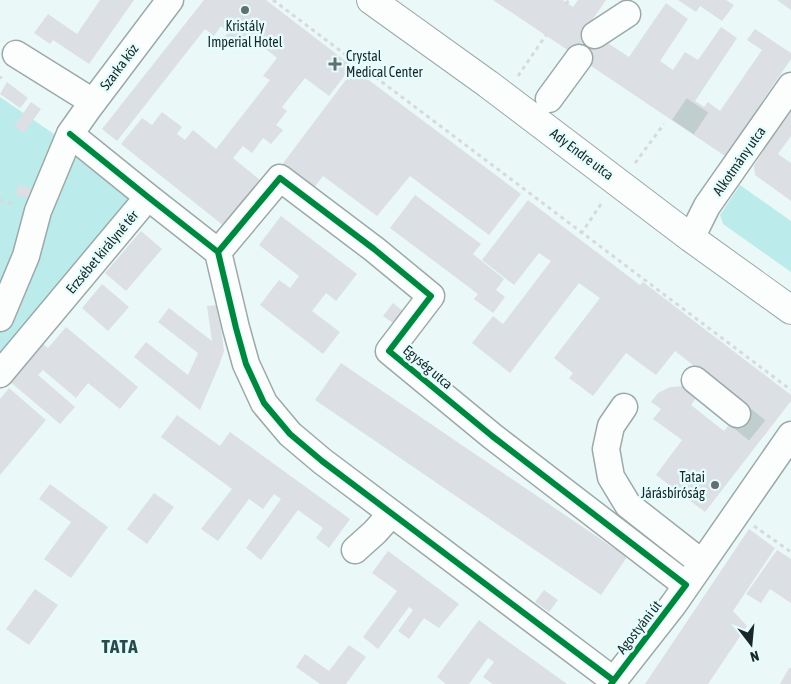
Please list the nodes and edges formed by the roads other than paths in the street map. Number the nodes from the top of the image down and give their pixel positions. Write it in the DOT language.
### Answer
graph roads {
  1 [pos="170,0"];
  2 [pos="371,0"];
  3 [pos="627,14"];
  4 [pos="596,35"];
  5 [pos="16,54"];
  6 [pos="579,58"];
  7 [pos="791,86"];
  8 [pos="548,99"];
  9 [pos="92,102"];
  10 [pos="70,134"];
  11 [pos="148,198"];
  12 [pos="691,238"];
  13 [pos="218,252"];
  14 [pos="791,310"];
  15 [pos="0,318"];
  16 [pos="9,347"];
  17 [pos="0,374"];
  18 [pos="695,380"];
  19 [pos="624,407"];
  20 [pos="737,414"];
  21 [pos="778,441"];
  22 [pos="391,514"];
  23 [pos="355,550"];
  24 [pos="702,562"];
  25 [pos="686,585"];
  26 [pos="612,682"];
  1 -- 9 [label="street, Szarka köz"];
  2 -- 12 [label="main road, Ady Endre utca"];
  3 -- 4 [label="street"];
  5 -- 9 [label="street"];
  6 -- 8 [label="street"];
  7 -- 12 [label="street, Alkotmány utca"];
  9 -- 10 [label="street, Szarka köz"];
  10 -- 11 [label="street, Erzsébet királyné tér"];
  10 -- 15 [label="street"];
  11 -- 13 [label="street"];
  11 -- 16 [label="street, Erzsébet királyné tér"];
  12 -- 14 [label="main road, Ady Endre utca"];
  13 -- 22 [label="street"];
  13 -- 25 [label="street, Egység utca"];
  16 -- 17 [label="street, Erzsébet királyné tér"];
  18 -- 20 [label="street"];
  19 -- 24 [label="street"];
  21 -- 24 [label="street, Agostyáni út"];
  22 -- 23 [label="street"];
  22 -- 26 [label="street"];
  24 -- 25 [label="street, Agostyáni út"];
  25 -- 26 [label="street, Agostyáni út"];
}
